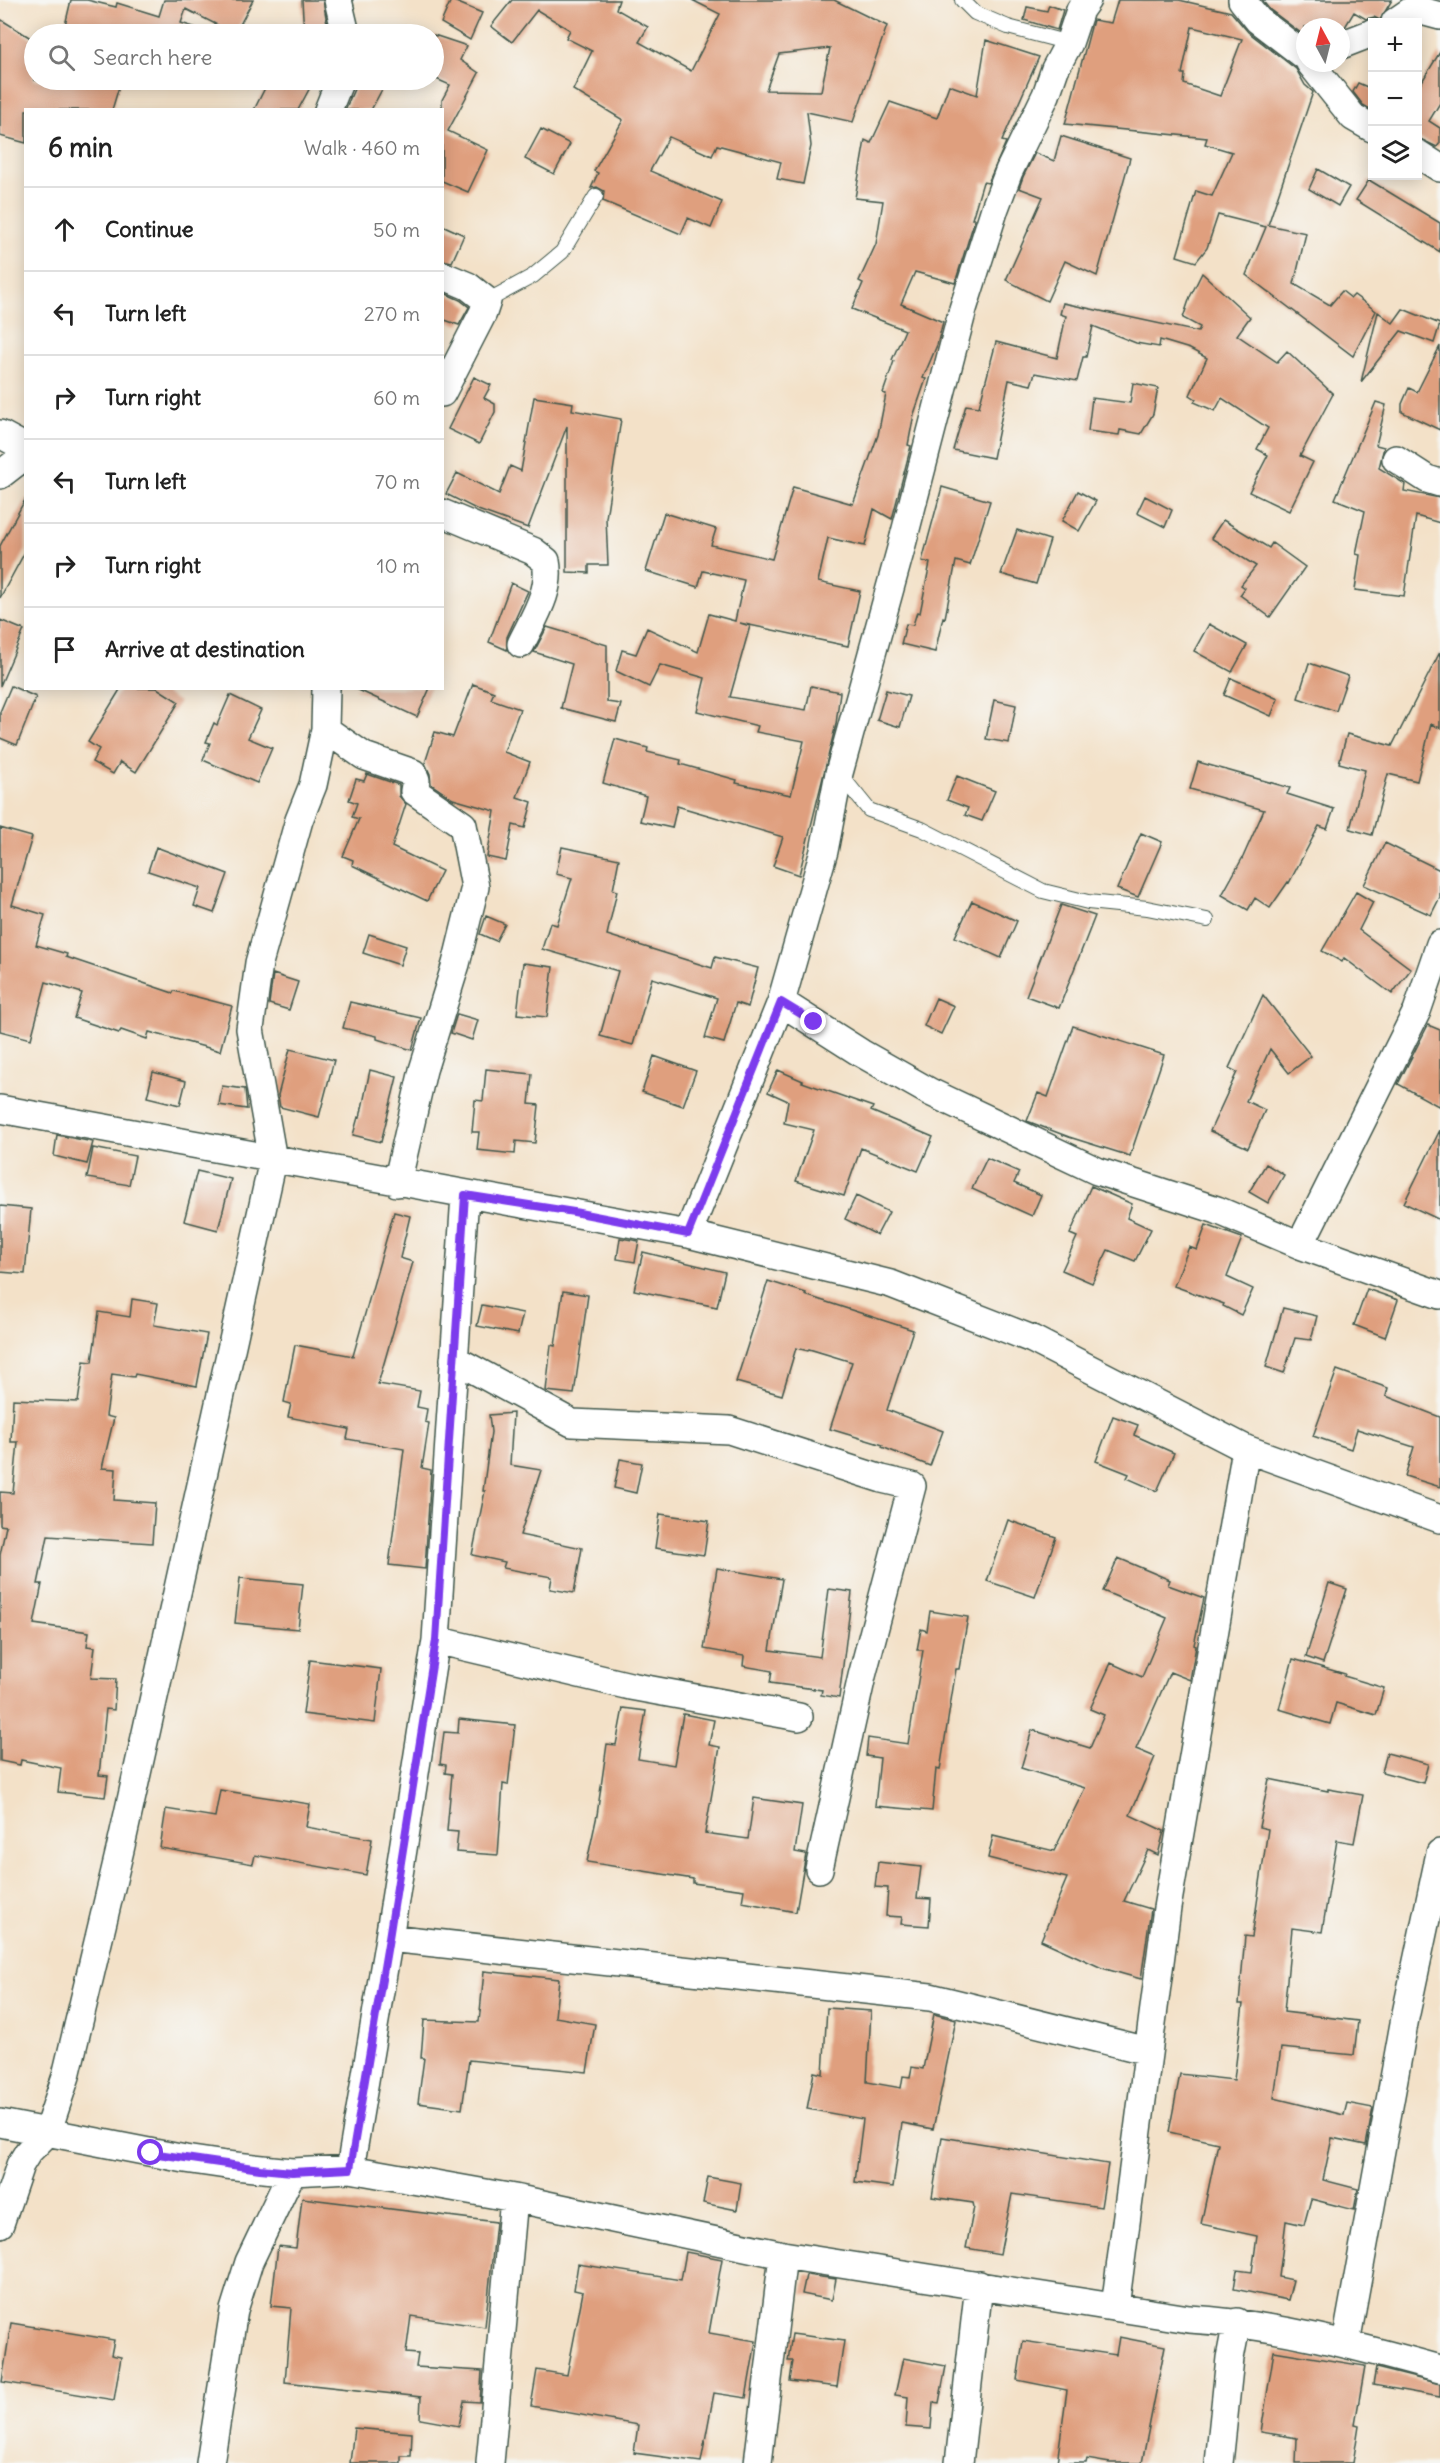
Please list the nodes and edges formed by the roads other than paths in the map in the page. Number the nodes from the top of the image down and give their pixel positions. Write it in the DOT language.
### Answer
graph roads {
  1 [pos="338,0"];
  2 [pos="962,0"];
  3 [pos="1087,0"];
  4 [pos="1242,0"];
  5 [pos="1440,16"];
  6 [pos="1401,18"];
  7 [pos="344,24"];
  8 [pos="1368,35"];
  9 [pos="1350,42"];
  10 [pos="1069,43"];
  11 [pos="1296,49"];
  12 [pos="1317,72"];
  13 [pos="336,90"];
  14 [pos="329,108"];
  15 [pos="1369,126"];
  16 [pos="1422,157"];
  17 [pos="1440,168"];
  18 [pos="596,196"];
  19 [pos="444,276"];
  20 [pos="487,301"];
  21 [pos="444,389"];
  22 [pos="0,434"];
  23 [pos="24,447"];
  24 [pos="24,457"];
  25 [pos="1396,459"];
  26 [pos="0,475"];
  27 [pos="1440,483"];
  28 [pos="444,514"];
  29 [pos="521,644"];
  30 [pos="326,690"];
  31 [pos="325,729"];
  32 [pos="839,773"];
  33 [pos="1207,920"];
  34 [pos="1440,945"];
  35 [pos="781,1002"];
  36 [pos="0,1109"];
  37 [pos="273,1160"];
  38 [pos="398,1183"];
  39 [pos="465,1195"];
  40 [pos="688,1234"];
  41 [pos="1300,1245"];
  42 [pos="1440,1295"];
  43 [pos="454,1359"];
  44 [pos="1246,1449"];
  45 [pos="1440,1519"];
  46 [pos="436,1640"];
  47 [pos="799,1717"];
  48 [pos="1440,1853"];
  49 [pos="819,1869"];
  50 [pos="389,1938"];
  51 [pos="1148,2050"];
  52 [pos="0,2123"];
  53 [pos="47,2133"];
  54 [pos="350,2169"];
  55 [pos="292,2172"];
  56 [pos="514,2198"];
  57 [pos="0,2224"];
  58 [pos="783,2255"];
  59 [pos="979,2285"];
  60 [pos="1115,2307"];
  61 [pos="1237,2322"];
  62 [pos="1346,2343"];
  63 [pos="1440,2369"];
  64 [pos="210,2463"];
  65 [pos="490,2463"];
  66 [pos="758,2463"];
  67 [pos="960,2463"];
  68 [pos="1219,2463"];
  1 -- 7 [label="street"];
  2 -- 10 [label="lane"];
  3 -- 10 [label="street"];
  4 -- 11 [label="street"];
  5 -- 6 [label="street"];
  8 -- 9 [label="street"];
  10 -- 32 [label="street"];
  12 -- 15 [label="street"];
  13 -- 14 [label="street"];
  16 -- 17 [label="street"];
  18 -- 20 [label="lane"];
  19 -- 20 [label="street"];
  20 -- 21 [label="street"];
  22 -- 23 [label="street"];
  24 -- 26 [label="street"];
  25 -- 27 [label="street"];
  28 -- 29 [label="street"];
  30 -- 31 [label="street"];
  31 -- 37 [label="street"];
  31 -- 38 [label="street"];
  32 -- 33 [label="lane"];
  32 -- 35 [label="street"];
  34 -- 41 [label="street"];
  35 -- 40 [label="street"];
  35 -- 41 [label="street"];
  36 -- 37 [label="street"];
  37 -- 38 [label="street"];
  37 -- 53 [label="street"];
  38 -- 39 [label="street"];
  39 -- 40 [label="street"];
  39 -- 43 [label="street"];
  40 -- 44 [label="street"];
  41 -- 42 [label="street"];
  43 -- 46 [label="street"];
  43 -- 49 [label="street"];
  44 -- 45 [label="street"];
  44 -- 51 [label="street"];
  46 -- 47 [label="street"];
  46 -- 50 [label="street"];
  48 -- 62 [label="street"];
  50 -- 51 [label="street"];
  50 -- 54 [label="street"];
  51 -- 60 [label="street"];
  52 -- 53 [label="street"];
  53 -- 55 [label="street"];
  53 -- 57 [label="street"];
  54 -- 55 [label="street"];
  54 -- 56 [label="street"];
  55 -- 64 [label="street"];
  56 -- 58 [label="street"];
  56 -- 65 [label="street"];
  58 -- 59 [label="street"];
  58 -- 66 [label="street"];
  59 -- 60 [label="street"];
  59 -- 67 [label="street"];
  60 -- 61 [label="street"];
  61 -- 62 [label="street"];
  61 -- 68 [label="street"];
  62 -- 63 [label="street"];
}
